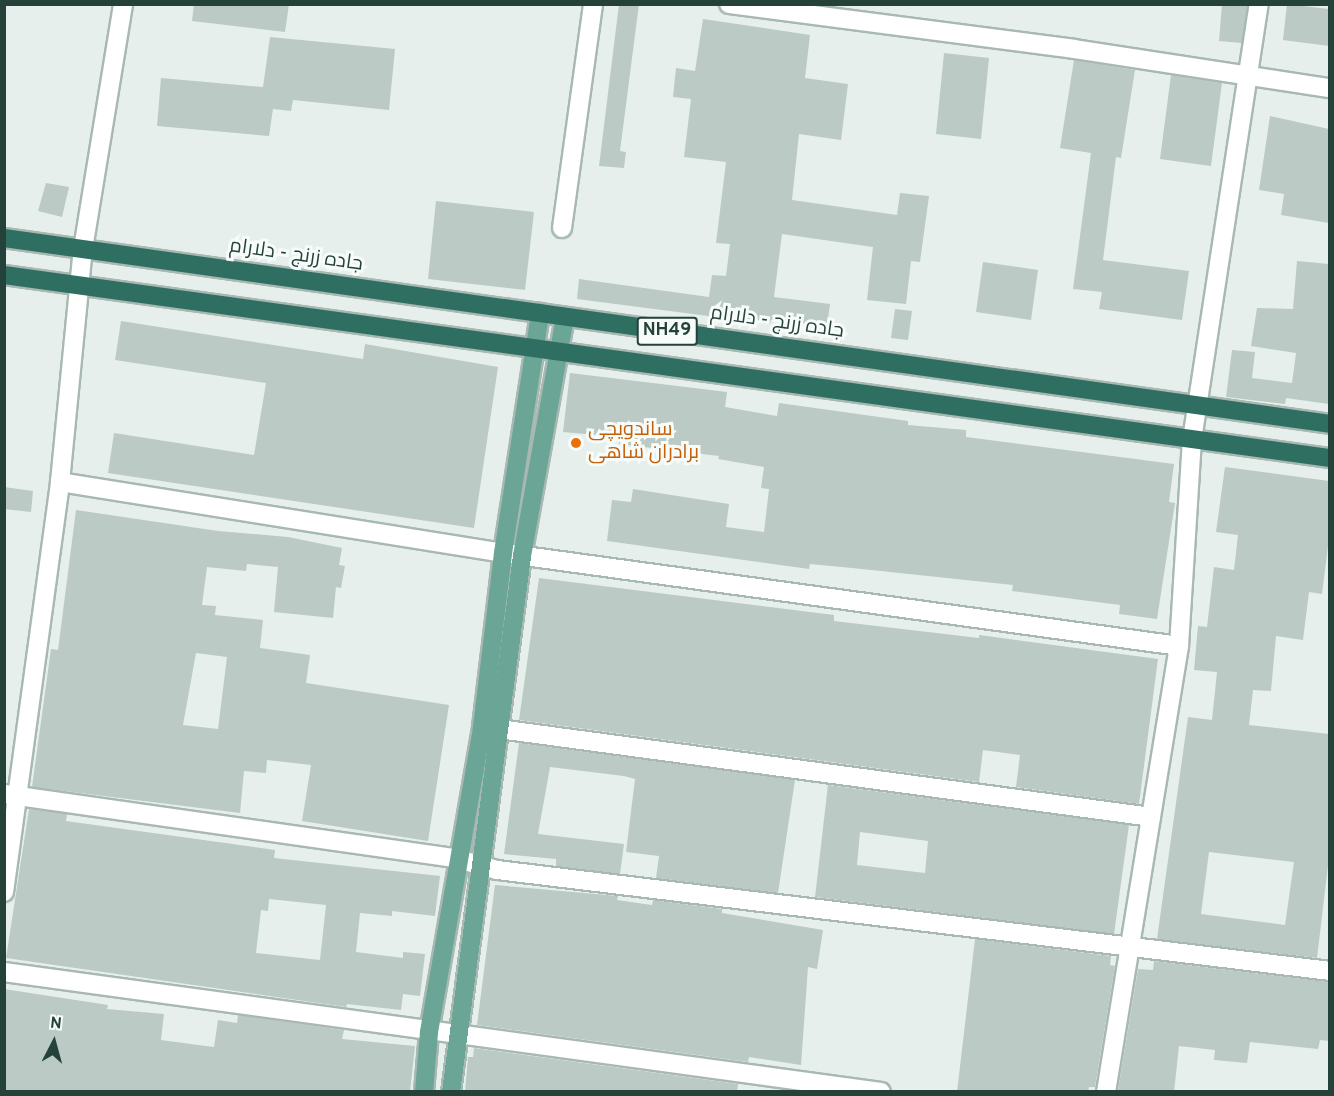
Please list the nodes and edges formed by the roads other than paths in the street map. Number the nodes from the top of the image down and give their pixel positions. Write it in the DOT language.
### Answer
graph roads {
  1 [pos="123,4"];
  2 [pos="593,4"];
  3 [pos="729,4"];
  4 [pos="1259,4"];
  5 [pos="1246,75"];
  6 [pos="1329,88"];
  7 [pos="562,228"];
  8 [pos="4,238"];
  9 [pos="83,249"];
  10 [pos="4,275"];
  11 [pos="79,285"];
  12 [pos="540,313"];
  13 [pos="566,317"];
  14 [pos="538,347"];
  15 [pos="562,350"];
  16 [pos="1198,405"];
  17 [pos="1329,424"];
  18 [pos="1192,440"];
  19 [pos="1329,458"];
  20 [pos="60,482"];
  21 [pos="503,553"];
  22 [pos="522,556"];
  23 [pos="1179,646"];
  24 [pos="482,727"];
  25 [pos="501,729"];
  26 [pos="10,795"];
  27 [pos="1151,817"];
  28 [pos="458,859"];
  29 [pos="483,866"];
  30 [pos="4,892"];
  31 [pos="1129,949"];
  32 [pos="1329,971"];
  33 [pos="4,972"];
  34 [pos="429,1032"];
  35 [pos="460,1034"];
  36 [pos="424,1092"];
  37 [pos="451,1092"];
  38 [pos="881,1092"];
  39 [pos="1106,1092"];
  1 -- 9 [label="street"];
  2 -- 7 [label="street"];
  3 -- 5 [label="street"];
  4 -- 5 [label="street"];
  5 -- 6 [label="street"];
  5 -- 16 [label="street"];
  8 -- 9 [label="highway, جاده زرنج - دلارام / NH49"];
  9 -- 11 [label="street"];
  9 -- 12 [label="highway, جاده زرنج - دلارام / NH49"];
  10 -- 11 [label="highway, NH49"];
  11 -- 14 [label="highway, NH49"];
  11 -- 20 [label="street"];
  12 -- 13 [label="highway, جاده زرنج - دلارام / NH49"];
  12 -- 14 [label="main road"];
  13 -- 15 [label="main road"];
  13 -- 16 [label="highway, جاده زرنج - دلارام / NH49"];
  14 -- 15 [label="highway, NH49"];
  14 -- 21 [label="main road"];
  15 -- 18 [label="highway, NH49"];
  15 -- 22 [label="main road"];
  16 -- 17 [label="highway, جاده زرنج - دلارام / NH49"];
  16 -- 18 [label="street"];
  18 -- 19 [label="highway, NH49"];
  18 -- 23 [label="street"];
  20 -- 21 [label="street"];
  20 -- 26 [label="street"];
  21 -- 22 [label="street"];
  21 -- 24 [label="main road"];
  22 -- 23 [label="street"];
  22 -- 25 [label="main road"];
  23 -- 27 [label="street"];
  24 -- 25 [label="street"];
  24 -- 28 [label="main road"];
  25 -- 27 [label="street"];
  25 -- 29 [label="main road"];
  26 -- 28 [label="street"];
  26 -- 30 [label="street"];
  27 -- 31 [label="street"];
  28 -- 29 [label="street"];
  28 -- 34 [label="main road"];
  29 -- 31 [label="street"];
  29 -- 35 [label="main road"];
  31 -- 32 [label="street"];
  31 -- 39 [label="street"];
  33 -- 34 [label="street"];
  34 -- 35 [label="street"];
  34 -- 36 [label="main road"];
  35 -- 37 [label="main road"];
  35 -- 38 [label="street"];
}
